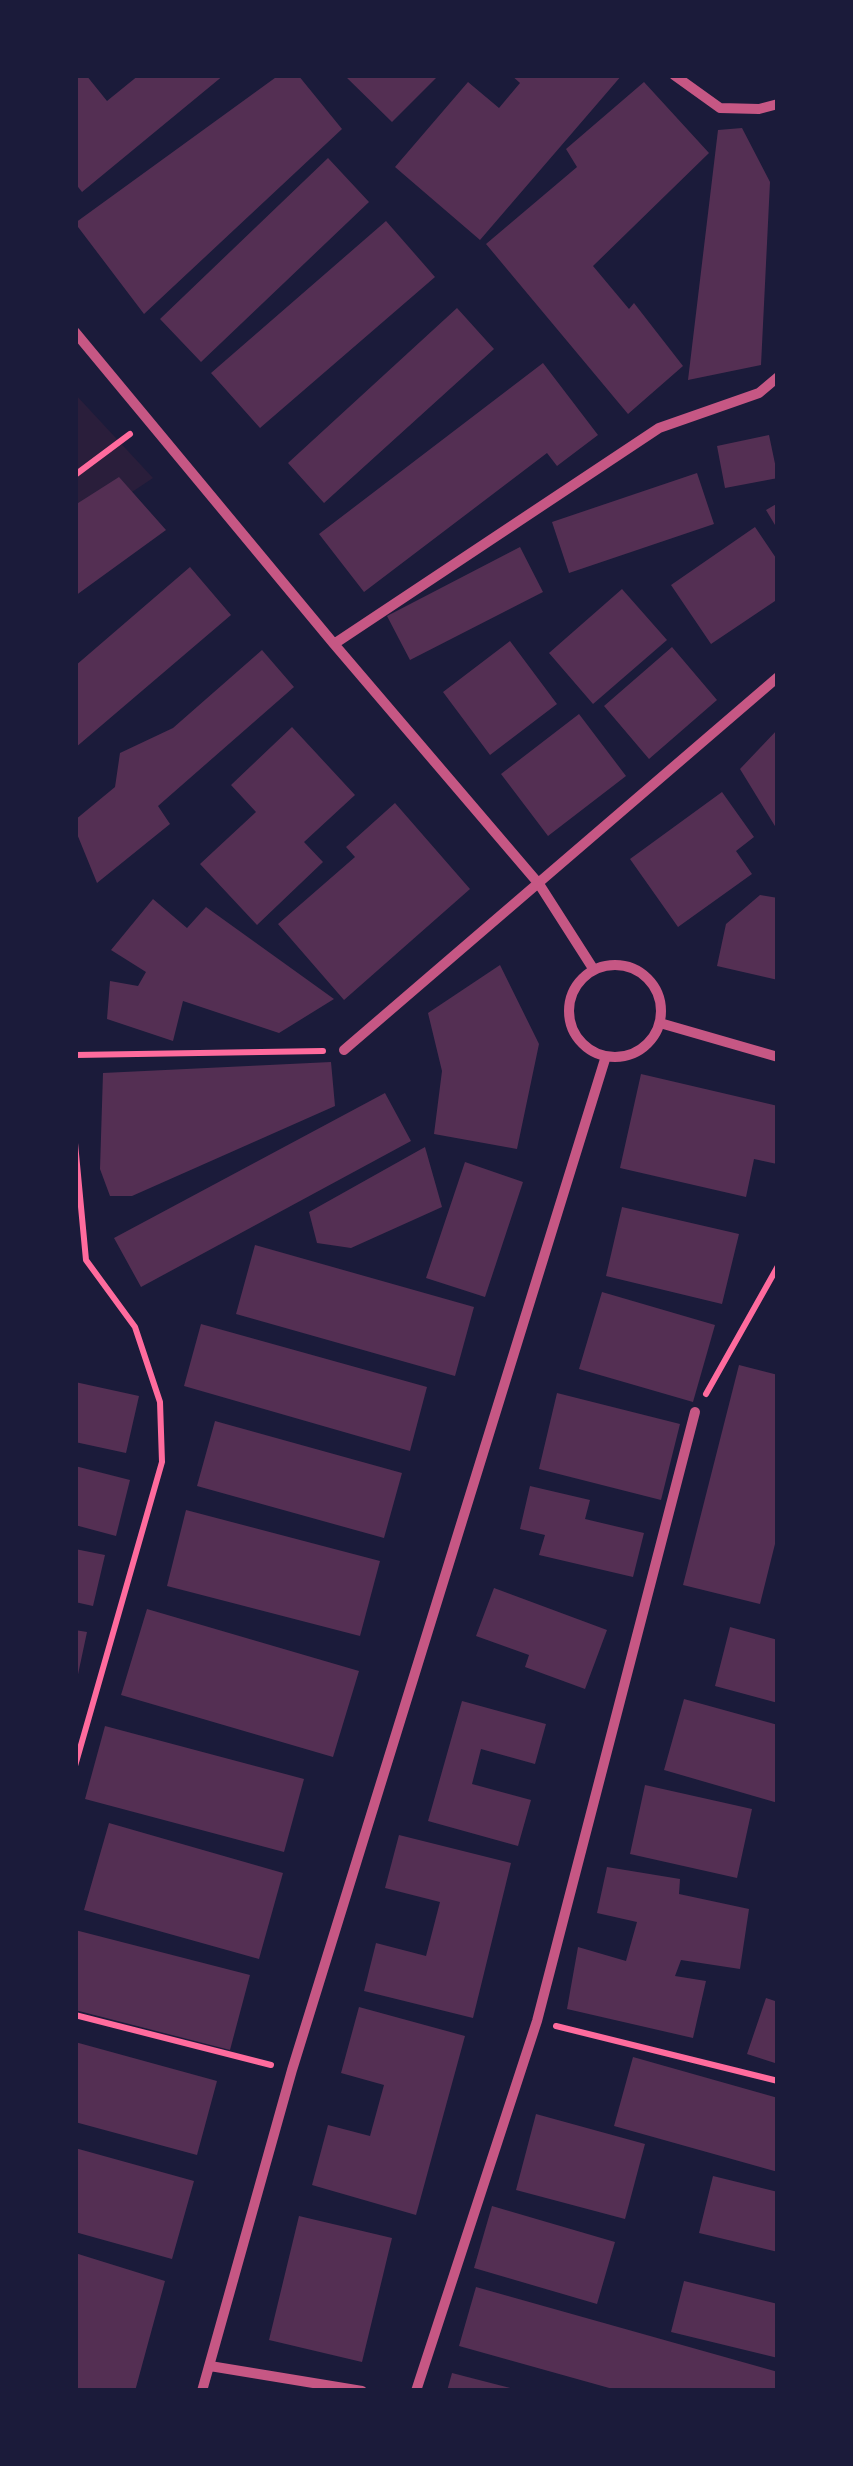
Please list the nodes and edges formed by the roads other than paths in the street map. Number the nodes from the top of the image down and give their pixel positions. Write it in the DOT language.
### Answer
graph roads {
  1 [pos="674,75"];
  2 [pos="778,104"];
  3 [pos="75,332"];
  4 [pos="778,377"];
  5 [pos="334,644"];
  6 [pos="778,676"];
  7 [pos="539,884"];
  8 [pos="594,970"];
  9 [pos="660,1023"];
  10 [pos="344,1050"];
  11 [pos="606,1056"];
  12 [pos="778,1057"];
  13 [pos="695,1412"];
  14 [pos="210,2366"];
  15 [pos="202,2391"];
  16 [pos="362,2391"];
  17 [pos="416,2391"];
  1 -- 2 [label="street"];
  3 -- 5 [label="street"];
  4 -- 5 [label="street"];
  5 -- 7 [label="street"];
  6 -- 7 [label="street"];
  7 -- 8 [label="street"];
  7 -- 10 [label="street"];
  8 -- 9 [label="street"];
  8 -- 11 [label="street"];
  9 -- 11 [label="street"];
  9 -- 12 [label="street"];
  11 -- 14 [label="street"];
  13 -- 17 [label="street"];
  14 -- 15 [label="street"];
  14 -- 16 [label="street"];
}
